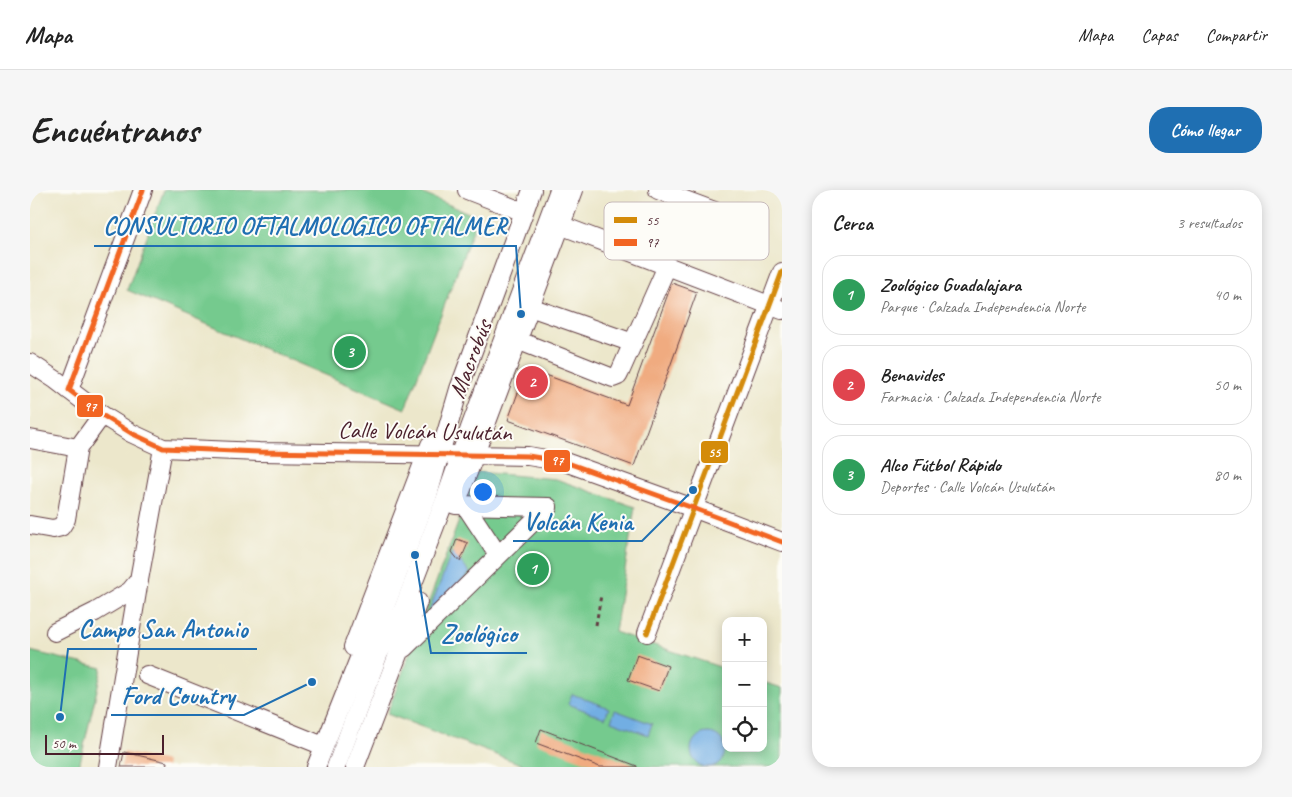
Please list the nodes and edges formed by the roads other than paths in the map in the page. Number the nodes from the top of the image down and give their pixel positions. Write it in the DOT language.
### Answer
graph roads {
  1 [pos="143,190"];
  2 [pos="467,190"];
  3 [pos="523,190"];
  4 [pos="532,190"];
  5 [pos="559,190"];
  6 [pos="574,190"];
  7 [pos="658,190"];
  8 [pos="690,202"];
  9 [pos="516,209"];
  10 [pos="560,225"];
  11 [pos="604,242"];
  12 [pos="651,260"];
  13 [pos="667,266"];
  14 [pos="782,272"];
  15 [pos="530,307"];
  16 [pos="776,307"];
  17 [pos="517,340"];
  18 [pos="633,343"];
  19 [pos="30,363"];
  20 [pos="69,390"];
  21 [pos="102,415"];
  22 [pos="30,440"];
  23 [pos="78,448"];
  24 [pos="162,448"];
  25 [pos="433,455"];
  26 [pos="468,455"];
  27 [pos="460,505"];
  28 [pos="694,508"];
  29 [pos="30,525"];
  30 [pos="782,542"];
  31 [pos="498,556"];
  32 [pos="138,580"];
  33 [pos="55,632"];
  34 [pos="647,633"];
  35 [pos="399,653"];
  36 [pos="147,675"];
  37 [pos="316,743"];
  38 [pos="108,767"];
  39 [pos="307,767"];
  40 [pos="316,767"];
  41 [pos="336,767"];
  42 [pos="355,767"];
  1 -- 20 [label="street"];
  2 -- 9 [label="street"];
  3 -- 9 [label="street"];
  4 -- 25 [label="street, Macrobús"];
  5 -- 26 [label="street, Macrobús"];
  6 -- 10 [label="street"];
  7 -- 8 [label="street"];
  9 -- 25 [label="street"];
  10 -- 11 [label="street"];
  10 -- 15 [label="street"];
  12 -- 13 [label="street"];
  13 -- 16 [label="street"];
  13 -- 18 [label="street"];
  14 -- 16 [label="street"];
  15 -- 17 [label="street"];
  15 -- 18 [label="street"];
  16 -- 28 [label="street"];
  17 -- 18 [label="street"];
  17 -- 26 [label="street"];
  19 -- 20 [label="street, Calle Volcán Usulután"];
  20 -- 21 [label="street, Calle Volcán Usulután"];
  21 -- 23 [label="street"];
  21 -- 24 [label="street, Calle Volcán Usulután"];
  22 -- 23 [label="street"];
  23 -- 29 [label="street"];
  24 -- 25 [label="street, Calle Volcán Usulután"];
  24 -- 32 [label="street"];
  25 -- 26 [label="street, Calle Volcán Usulután"];
  25 -- 37 [label="street"];
  25 -- 40 [label="street, Macrobús"];
  26 -- 27 [label="street"];
  26 -- 28 [label="street, Calle Volcán Usulután"];
  26 -- 41 [label="street, Macrobús"];
  27 -- 31 [label="street"];
  27 -- 31 [label="street"];
  27 -- 35 [label="street"];
  28 -- 30 [label="street, Calle Volcán Usulután"];
  28 -- 34 [label="street"];
  31 -- 35 [label="street"];
  32 -- 33 [label="street"];
  32 -- 38 [label="street"];
  35 -- 42 [label="street"];
  36 -- 37 [label="street"];
  37 -- 39 [label="street"];
}
